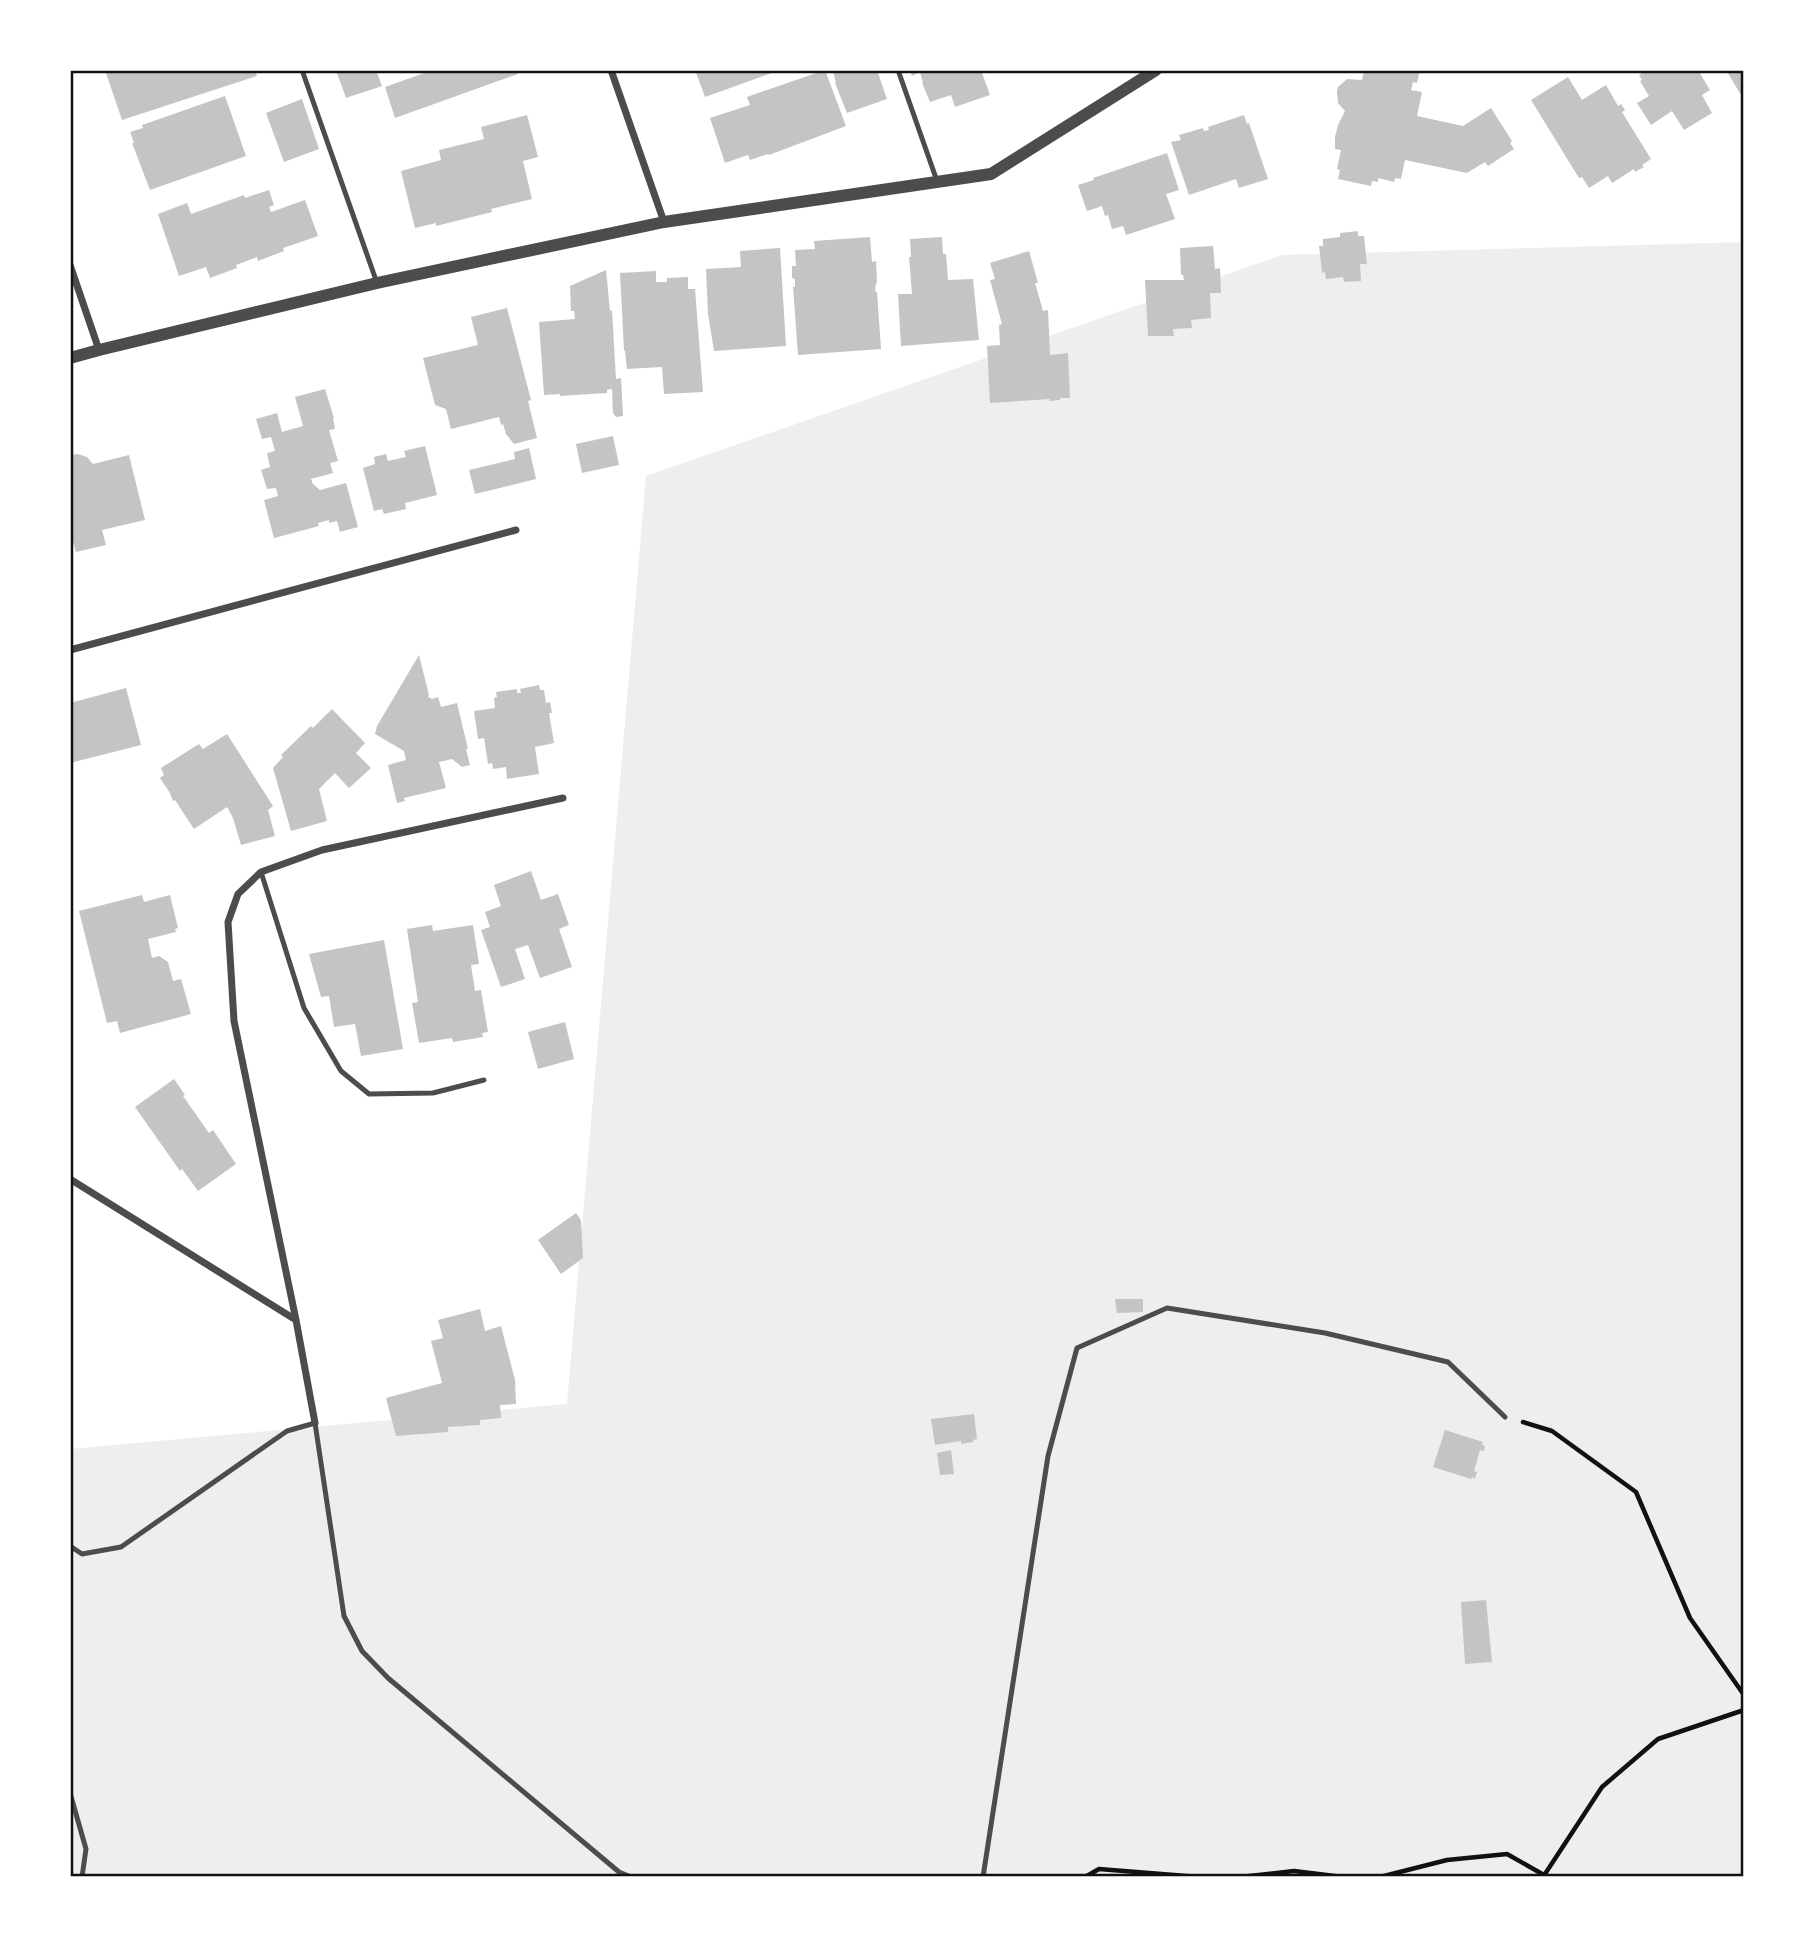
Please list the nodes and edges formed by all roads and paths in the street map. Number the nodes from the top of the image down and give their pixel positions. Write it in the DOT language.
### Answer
graph roads {
  1 [pos="302,70"];
  2 [pos="611,70"];
  3 [pos="898,70"];
  4 [pos="1156,70"];
  5 [pos="937,181"];
  6 [pos="664,222"];
  7 [pos="70,265"];
  8 [pos="377,284"];
  9 [pos="99,350"];
  10 [pos="70,358"];
  11 [pos="516,530"];
  12 [pos="70,650"];
  13 [pos="563,798"];
  14 [pos="261,872"];
  15 [pos="484,1080"];
  16 [pos="70,1179"];
  17 [pos="296,1320"];
  18 [pos="1506,1417"];
  19 [pos="315,1423"];
  20 [pos="70,1546"];
  21 [pos="1744,1695"];
  22 [pos="1744,1710"];
  23 [pos="70,1793"];
  24 [pos="1543,1876"];
  25 [pos="82,1877"];
  26 [pos="631,1877"];
  27 [pos="983,1877"];
  28 [pos="1085,1877"];
  29 [pos="1199,1877"];
  30 [pos="1240,1877"];
  31 [pos="1343,1877"];
  32 [pos="1380,1877"];
  1 -- 8 [label="lane"];
  2 -- 6 [label="street"];
  3 -- 5 [label="lane"];
  4 -- 5 [label="street"];
  5 -- 6 [label="street"];
  6 -- 8 [label="street"];
  7 -- 9 [label="street"];
  8 -- 9 [label="street"];
  9 -- 10 [label="street"];
  11 -- 12 [label="street"];
  13 -- 14 [label="street"];
  14 -- 15 [label="lane"];
  14 -- 17 [label="street"];
  16 -- 17 [label="street"];
  17 -- 19 [label="street"];
  18 -- 21 [label="path"];
  18 -- 27 [label="lane"];
  19 -- 20 [label="lane"];
  19 -- 26 [label="lane"];
  22 -- 24 [label="path"];
  23 -- 25 [label="lane"];
  24 -- 32 [label="path"];
  28 -- 29 [label="path"];
  30 -- 31 [label="path"];
}
